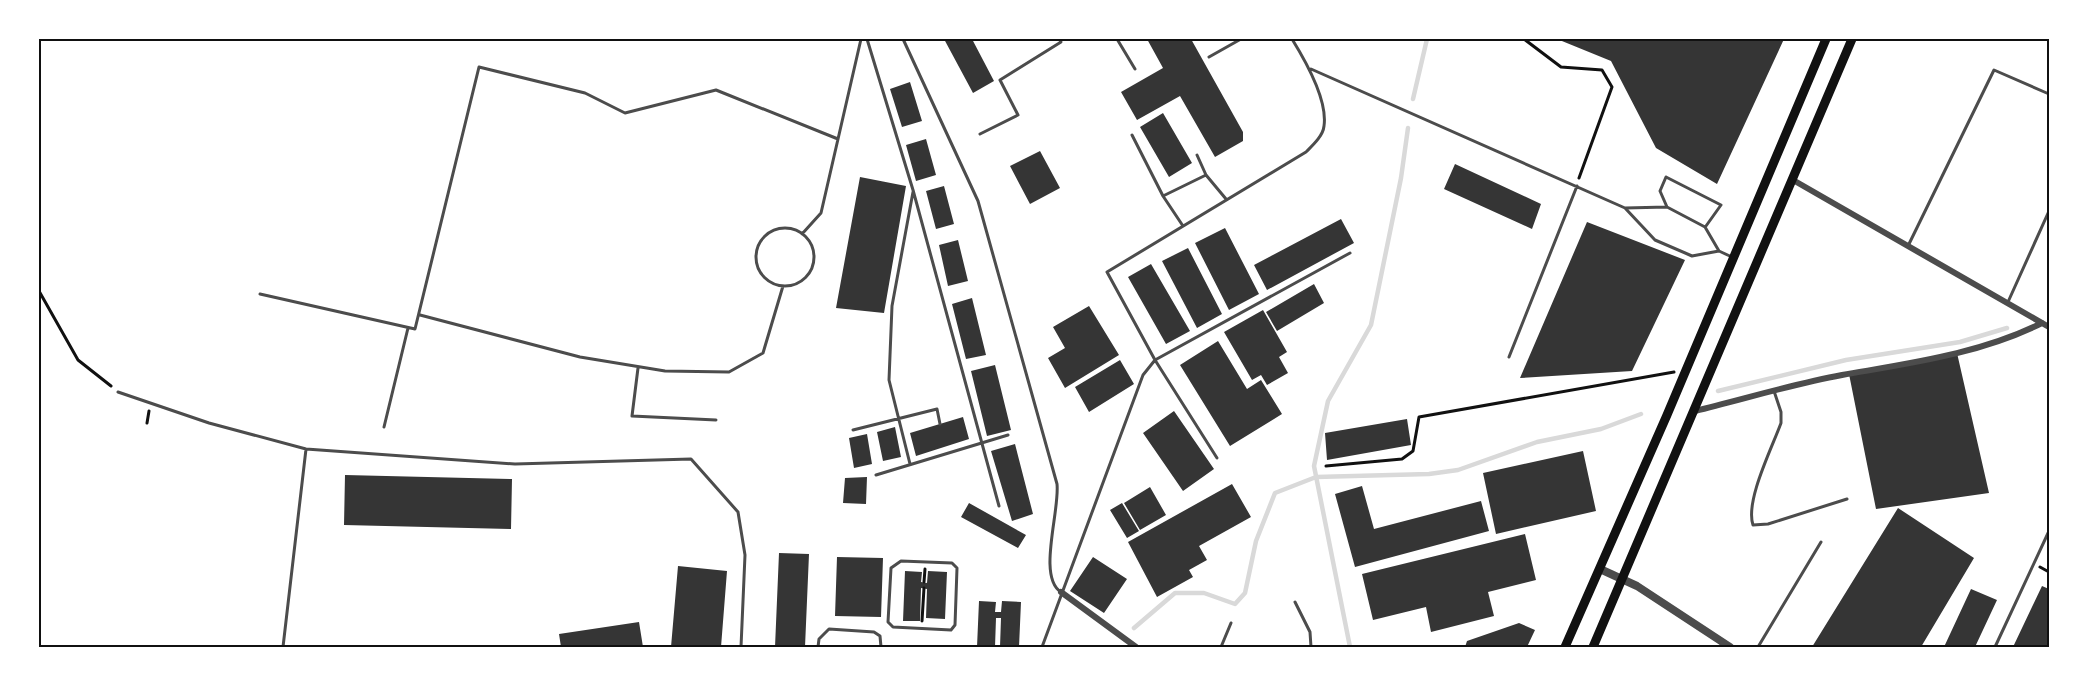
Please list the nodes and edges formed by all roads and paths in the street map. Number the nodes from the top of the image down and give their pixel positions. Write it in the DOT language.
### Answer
graph roads {
  1 [pos="861,39"];
  2 [pos="867,39"];
  3 [pos="903,39"];
  4 [pos="1059,39"];
  5 [pos="1117,39"];
  6 [pos="1241,39"];
  7 [pos="1292,39"];
  8 [pos="1524,39"];
  9 [pos="1826,39"];
  10 [pos="1852,39"];
  11 [pos="1209,57"];
  12 [pos="1135,69"];
  13 [pos="1311,69"];
  14 [pos="2049,94"];
  15 [pos="980,134"];
  16 [pos="1132,135"];
  17 [pos="838,139"];
  18 [pos="1197,155"];
  19 [pos="1206,175"];
  20 [pos="1793,180"];
  21 [pos="1577,186"];
  22 [pos="913,190"];
  23 [pos="1163,196"];
  24 [pos="1226,199"];
  25 [pos="1667,207"];
  26 [pos="1625,208"];
  27 [pos="2049,211"];
  28 [pos="1183,226"];
  29 [pos="1705,227"];
  30 [pos="802,234"];
  31 [pos="1908,246"];
  32 [pos="1719,251"];
  33 [pos="1350,253"];
  34 [pos="1733,257"];
  35 [pos="783,286"];
  36 [pos="39,291"];
  37 [pos="260,294"];
  38 [pos="2008,304"];
  39 [pos="419,315"];
  40 [pos="2042,323"];
  41 [pos="2049,327"];
  42 [pos="408,328"];
  43 [pos="1509,357"];
  44 [pos="1155,360"];
  45 [pos="638,368"];
  46 [pos="1684,371"];
  47 [pos="1774,391"];
  48 [pos="118,392"];
  49 [pos="1695,411"];
  50 [pos="898,419"];
  51 [pos="716,420"];
  52 [pos="940,424"];
  53 [pos="384,427"];
  54 [pos="853,430"];
  55 [pos="1008,435"];
  56 [pos="982,443"];
  57 [pos="306,449"];
  58 [pos="1217,458"];
  59 [pos="910,464"];
  60 [pos="1326,466"];
  61 [pos="876,475"];
  62 [pos="1847,499"];
  63 [pos="999,506"];
  64 [pos="2049,531"];
  65 [pos="1821,542"];
  66 [pos="1600,569"];
  67 [pos="1624,581"];
  68 [pos="924,588"];
  69 [pos="1061,592"];
  70 [pos="1295,602"];
  71 [pos="1231,623"];
  72 [pos="922,629"];
  73 [pos="283,647"];
  74 [pos="741,647"];
  75 [pos="818,647"];
  76 [pos="880,647"];
  77 [pos="1042,647"];
  78 [pos="1136,647"];
  79 [pos="1221,647"];
  80 [pos="1311,647"];
  81 [pos="1564,647"];
  82 [pos="1593,647"];
  83 [pos="1730,647"];
  84 [pos="1758,647"];
  85 [pos="1995,647"];
  1 -- 17 [label="lane"];
  2 -- 22 [label="lane"];
  3 -- 69 [label="lane"];
  4 -- 15 [label="lane"];
  5 -- 12 [label="lane"];
  6 -- 11 [label="lane"];
  7 -- 13 [label="lane"];
  8 -- 21 [label="path"];
  9 -- 34 [label="main road"];
  10 -- 20 [label="main road"];
  13 -- 21 [label="lane"];
  13 -- 24 [label="lane"];
  14 -- 31 [label="lane"];
  16 -- 23 [label="lane"];
  17 -- 30 [label="lane"];
  17 -- 39 [label="lane"];
  18 -- 19 [label="lane"];
  19 -- 23 [label="lane"];
  19 -- 24 [label="lane"];
  20 -- 31 [label="street"];
  20 -- 49 [label="main road"];
  21 -- 26 [label="lane"];
  21 -- 43 [label="lane"];
  22 -- 50 [label="lane"];
  22 -- 56 [label="lane"];
  23 -- 28 [label="lane"];
  24 -- 28 [label="lane"];
  25 -- 26 [label="lane"];
  25 -- 29 [label="lane"];
  25 -- 29 [label="lane"];
  26 -- 32 [label="lane"];
  27 -- 38 [label="lane"];
  28 -- 44 [label="lane"];
  29 -- 32 [label="lane"];
  30 -- 35 [label="lane"];
  30 -- 35 [label="lane"];
  31 -- 38 [label="street"];
  32 -- 34 [label="lane"];
  33 -- 44 [label="lane"];
  34 -- 46 [label="main road"];
  35 -- 45 [label="lane"];
  36 -- 48 [label="path"];
  37 -- 42 [label="lane"];
  38 -- 40 [label="street"];
  39 -- 42 [label="lane"];
  39 -- 45 [label="lane"];
  40 -- 41 [label="street"];
  40 -- 47 [label="street"];
  42 -- 53 [label="lane"];
  44 -- 58 [label="lane"];
  44 -- 69 [label="lane"];
  45 -- 51 [label="lane"];
  46 -- 60 [label="path"];
  46 -- 66 [label="main road"];
  47 -- 49 [label="street"];
  47 -- 62 [label="lane"];
  48 -- 57 [label="lane"];
  49 -- 67 [label="main road"];
  50 -- 52 [label="lane"];
  50 -- 54 [label="lane"];
  50 -- 59 [label="lane"];
  55 -- 56 [label="lane"];
  56 -- 59 [label="lane"];
  56 -- 63 [label="lane"];
  57 -- 73 [label="lane"];
  57 -- 74 [label="lane"];
  59 -- 61 [label="lane"];
  64 -- 85 [label="lane"];
  65 -- 84 [label="lane"];
  66 -- 67 [label="street"];
  66 -- 81 [label="main road"];
  67 -- 82 [label="main road"];
  67 -- 83 [label="street"];
  68 -- 72 [label="path"];
  69 -- 77 [label="lane"];
  69 -- 78 [label="street"];
  70 -- 80 [label="lane"];
  71 -- 79 [label="lane"];
  72 -- 72 [label="lane"];
  75 -- 76 [label="lane"];
}
